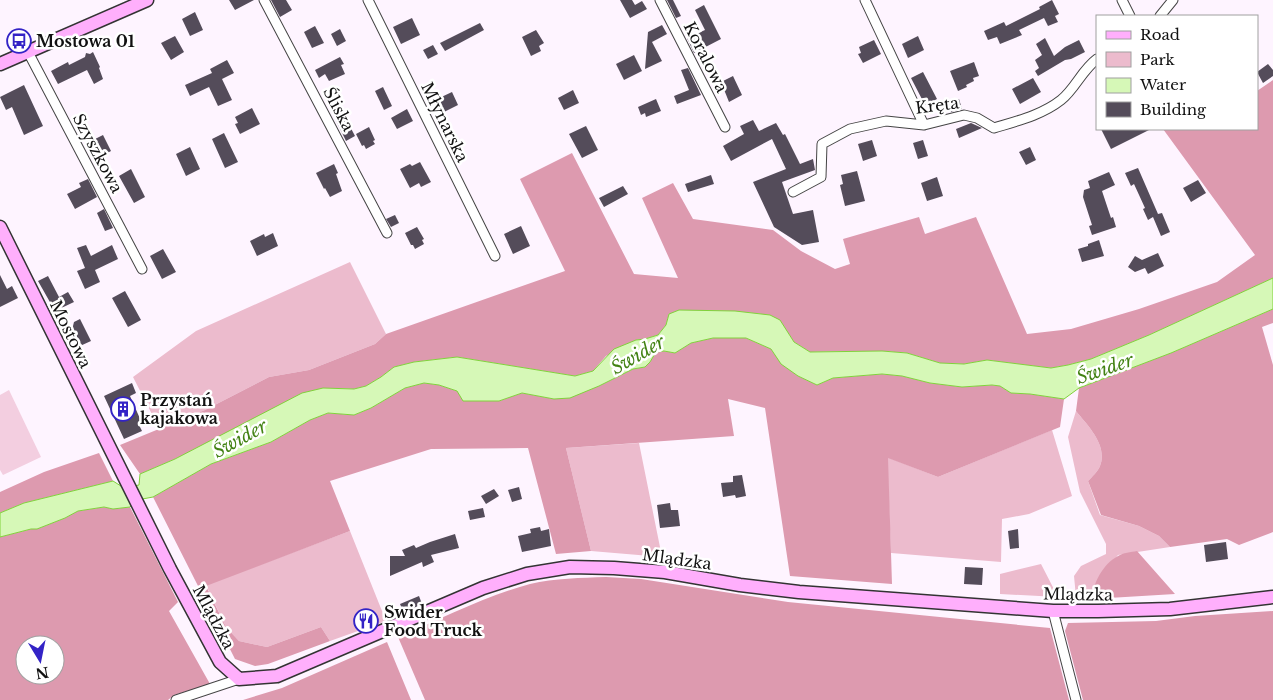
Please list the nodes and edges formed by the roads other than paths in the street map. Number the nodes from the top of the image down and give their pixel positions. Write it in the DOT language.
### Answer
graph roads {
  1 [pos="146,0"];
  2 [pos="264,0"];
  3 [pos="368,0"];
  4 [pos="660,0"];
  5 [pos="865,0"];
  6 [pos="1122,0"];
  7 [pos="1173,0"];
  8 [pos="1130,15"];
  9 [pos="1161,15"];
  10 [pos="28,52"];
  11 [pos="1096,60"];
  12 [pos="0,64"];
  13 [pos="924,125"];
  14 [pos="725,127"];
  15 [pos="793,192"];
  16 [pos="0,227"];
  17 [pos="387,233"];
  18 [pos="495,256"];
  19 [pos="142,269"];
  20 [pos="164,557"];
  21 [pos="1273,597"];
  22 [pos="1054,611"];
  23 [pos="239,679"];
  24 [pos="176,700"];
  25 [pos="1076,700"];
  1 -- 10 [label="street"];
  2 -- 17 [label="street, Śliska"];
  3 -- 18 [label="street, Młynarska"];
  4 -- 14 [label="street, Koralowa"];
  5 -- 13 [label="street"];
  6 -- 8 [label="street"];
  7 -- 9 [label="street"];
  10 -- 12 [label="street"];
  10 -- 19 [label="street, Szyszkowa"];
  11 -- 13 [label="street, Kręta"];
  13 -- 15 [label="street, Kręta"];
  16 -- 20 [label="street, Mostowa"];
  20 -- 23 [label="street, Mlądzka"];
  21 -- 22 [label="street, Mlądzka"];
  22 -- 23 [label="street, Mlądzka"];
  22 -- 25 [label="street"];
  23 -- 24 [label="street"];
}
